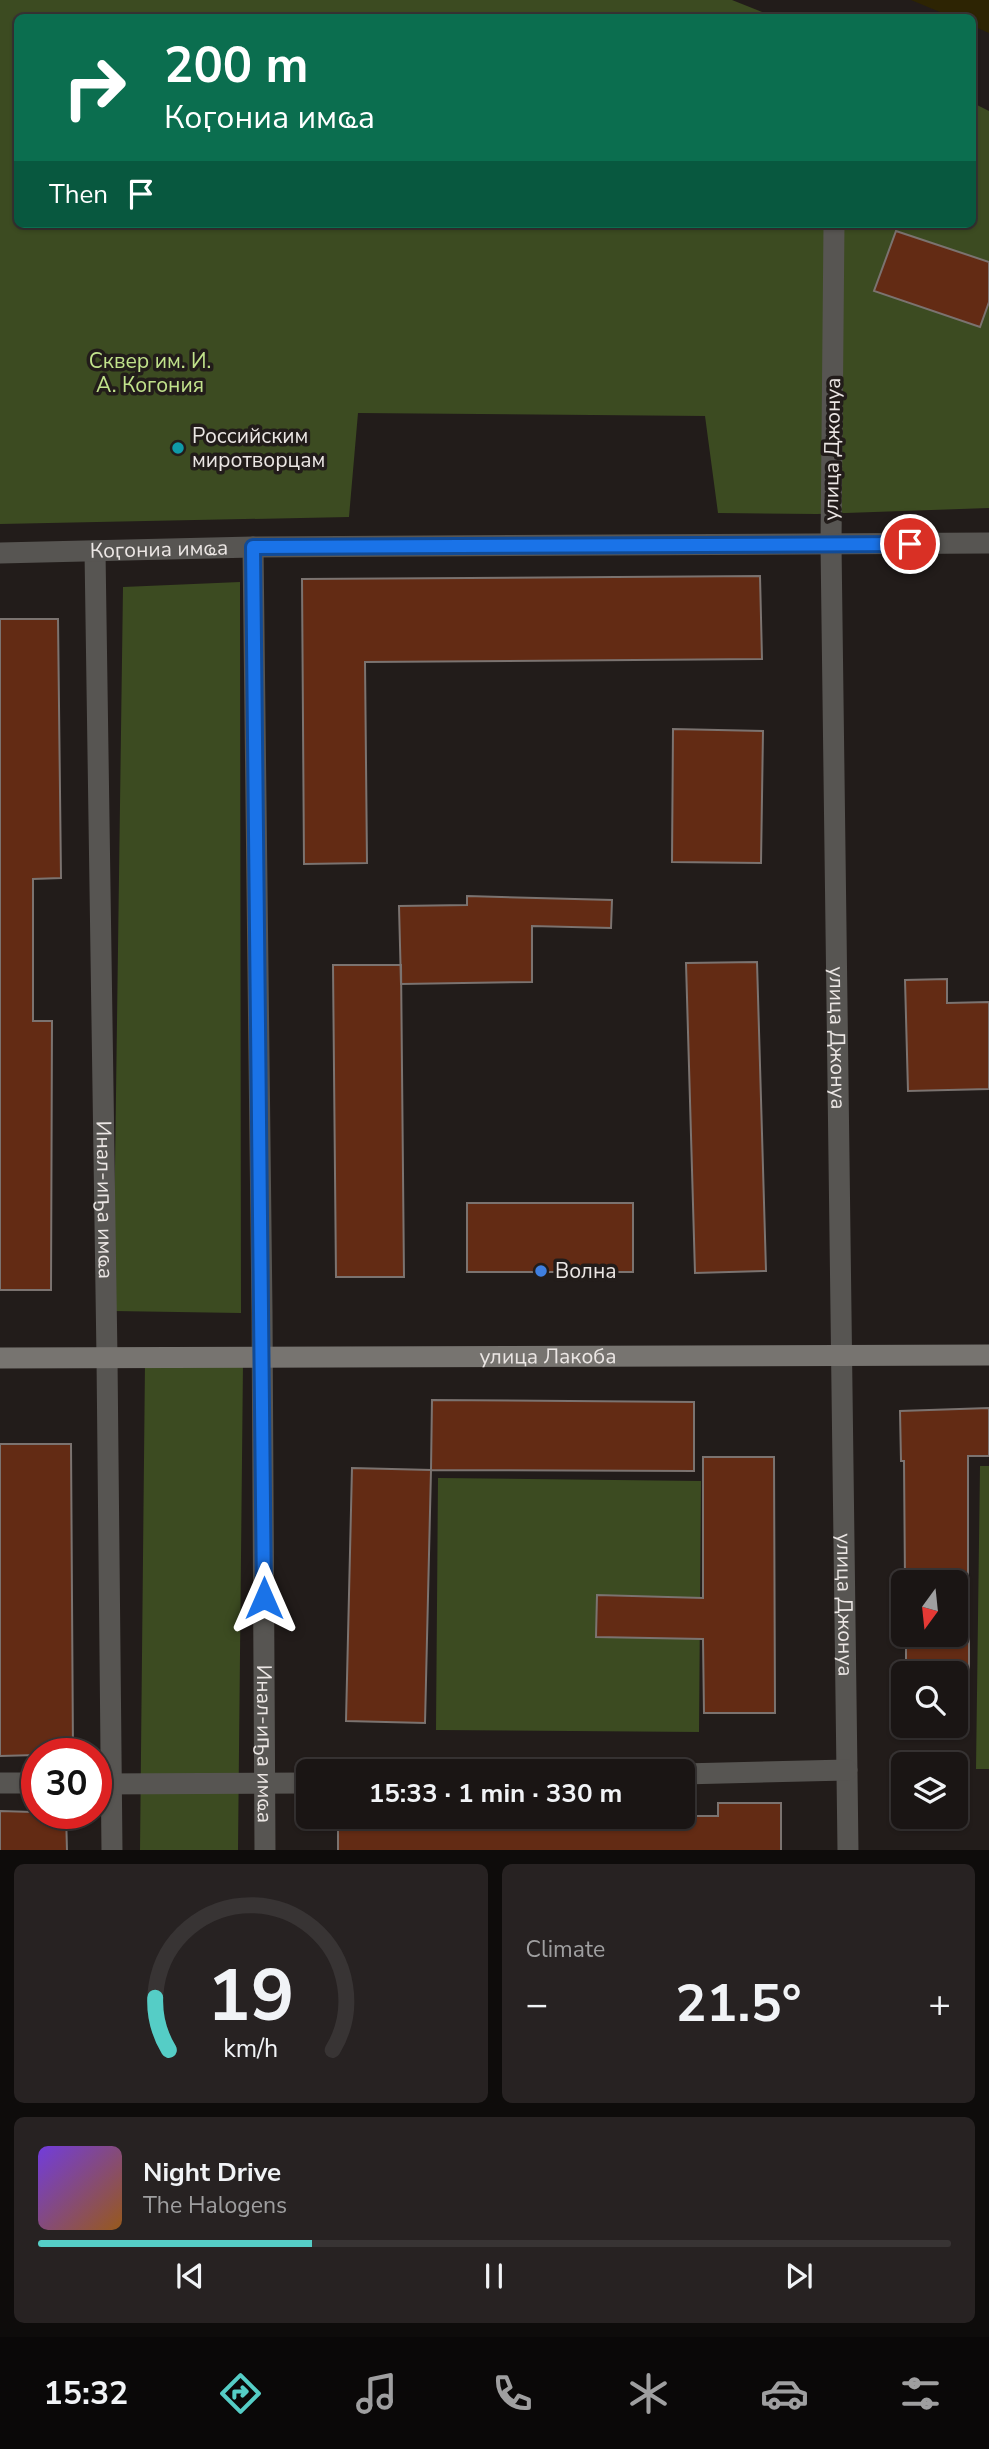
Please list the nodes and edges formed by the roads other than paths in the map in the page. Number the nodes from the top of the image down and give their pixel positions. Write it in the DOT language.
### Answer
graph roads {
  1 [pos="834,228"];
  2 [pos="989,543"];
  3 [pos="831,544"];
  4 [pos="253,547"];
  5 [pos="94,551"];
  6 [pos="0,553"];
  7 [pos="989,1355"];
  8 [pos="841,1356"];
  9 [pos="0,1358"];
  10 [pos="107,1358"];
  11 [pos="263,1358"];
  12 [pos="104,1738"];
  13 [pos="847,1770"];
  14 [pos="695,1774"];
  15 [pos="0,1783"];
  16 [pos="21,1783"];
  17 [pos="296,1783"];
  18 [pos="112,1784"];
  19 [pos="264,1784"];
  20 [pos="109,1829"];
  21 [pos="112,1850"];
  22 [pos="265,1850"];
  23 [pos="848,1850"];
  1 -- 3 [label="street, улица Джонуа"];
  2 -- 3 [label="street, Коӷониа имҩа"];
  3 -- 4 [label="street, Коӷониа имҩа"];
  3 -- 8 [label="street, улица Джонуа"];
  4 -- 5 [label="street, Коӷониа имҩа"];
  4 -- 11 [label="street, Инал-иҧа имҩа"];
  5 -- 6 [label="street, Коӷониа имҩа"];
  5 -- 10 [label="street, Инал-иҧа имҩа"];
  7 -- 8 [label="main road, улица Лакоба"];
  8 -- 11 [label="main road, улица Лакоба"];
  8 -- 13 [label="street, улица Джонуа"];
  9 -- 10 [label="main road, улица Лакоба"];
  10 -- 11 [label="main road, улица Лакоба"];
  10 -- 12 [label="street, Инал-иҧа имҩа"];
  11 -- 19 [label="street, Инал-иҧа имҩа"];
  13 -- 14 [label="street"];
  13 -- 23 [label="street, улица Джонуа"];
  15 -- 16 [label="street"];
  17 -- 19 [label="street"];
  18 -- 19 [label="street"];
  19 -- 22 [label="street, Инал-иҧа имҩа"];
  20 -- 21 [label="street, Инал-иҧа имҩа"];
}
